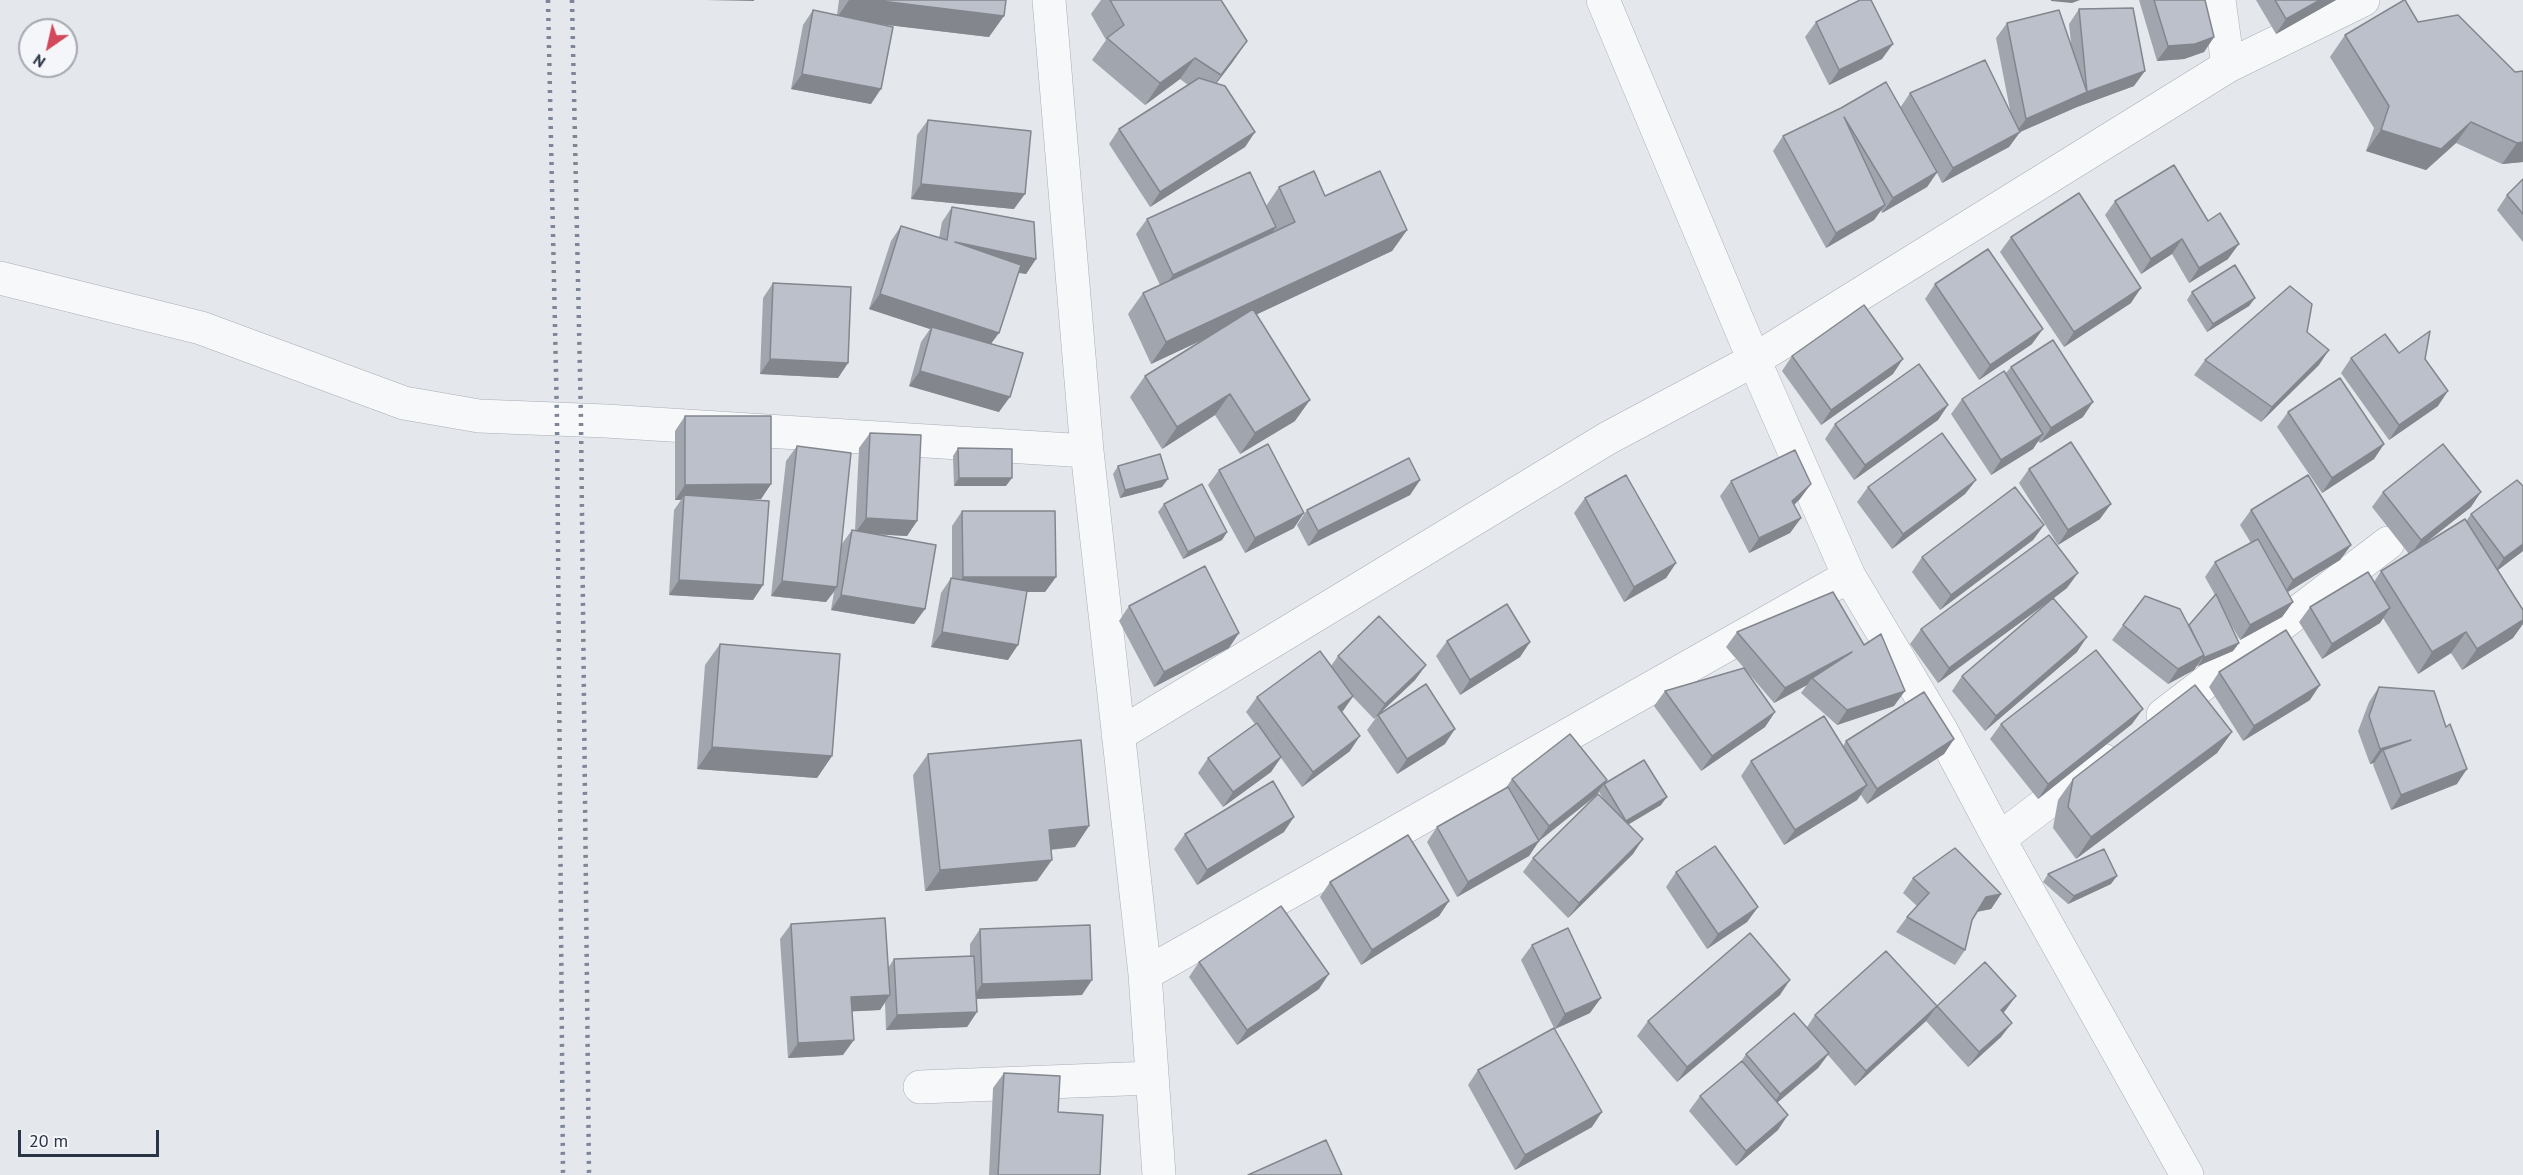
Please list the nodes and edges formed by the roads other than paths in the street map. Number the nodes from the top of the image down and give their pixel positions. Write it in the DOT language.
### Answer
graph roads {
  1 [pos="1049,0"];
  2 [pos="1603,0"];
  3 [pos="2219,0"];
  4 [pos="2363,0"];
  5 [pos="2228,66"];
  6 [pos="0,278"];
  7 [pos="1754,360"];
  8 [pos="1087,451"];
  9 [pos="2388,543"];
  10 [pos="1849,576"];
  11 [pos="1118,735"];
  12 [pos="1999,839"];
  13 [pos="1144,974"];
  14 [pos="1151,1078"];
  15 [pos="920,1087"];
  16 [pos="1159,1175"];
  17 [pos="2187,1175"];
  1 -- 8 [label="street"];
  2 -- 7 [label="street"];
  3 -- 5 [label="street"];
  4 -- 5 [label="street"];
  5 -- 7 [label="street"];
  6 -- 8 [label="street"];
  7 -- 10 [label="street"];
  7 -- 11 [label="street"];
  8 -- 11 [label="street"];
  9 -- 12 [label="street"];
  10 -- 12 [label="street"];
  10 -- 13 [label="street"];
  11 -- 13 [label="street"];
  12 -- 17 [label="street"];
  13 -- 14 [label="street"];
  14 -- 15 [label="street"];
  14 -- 16 [label="street"];
}
